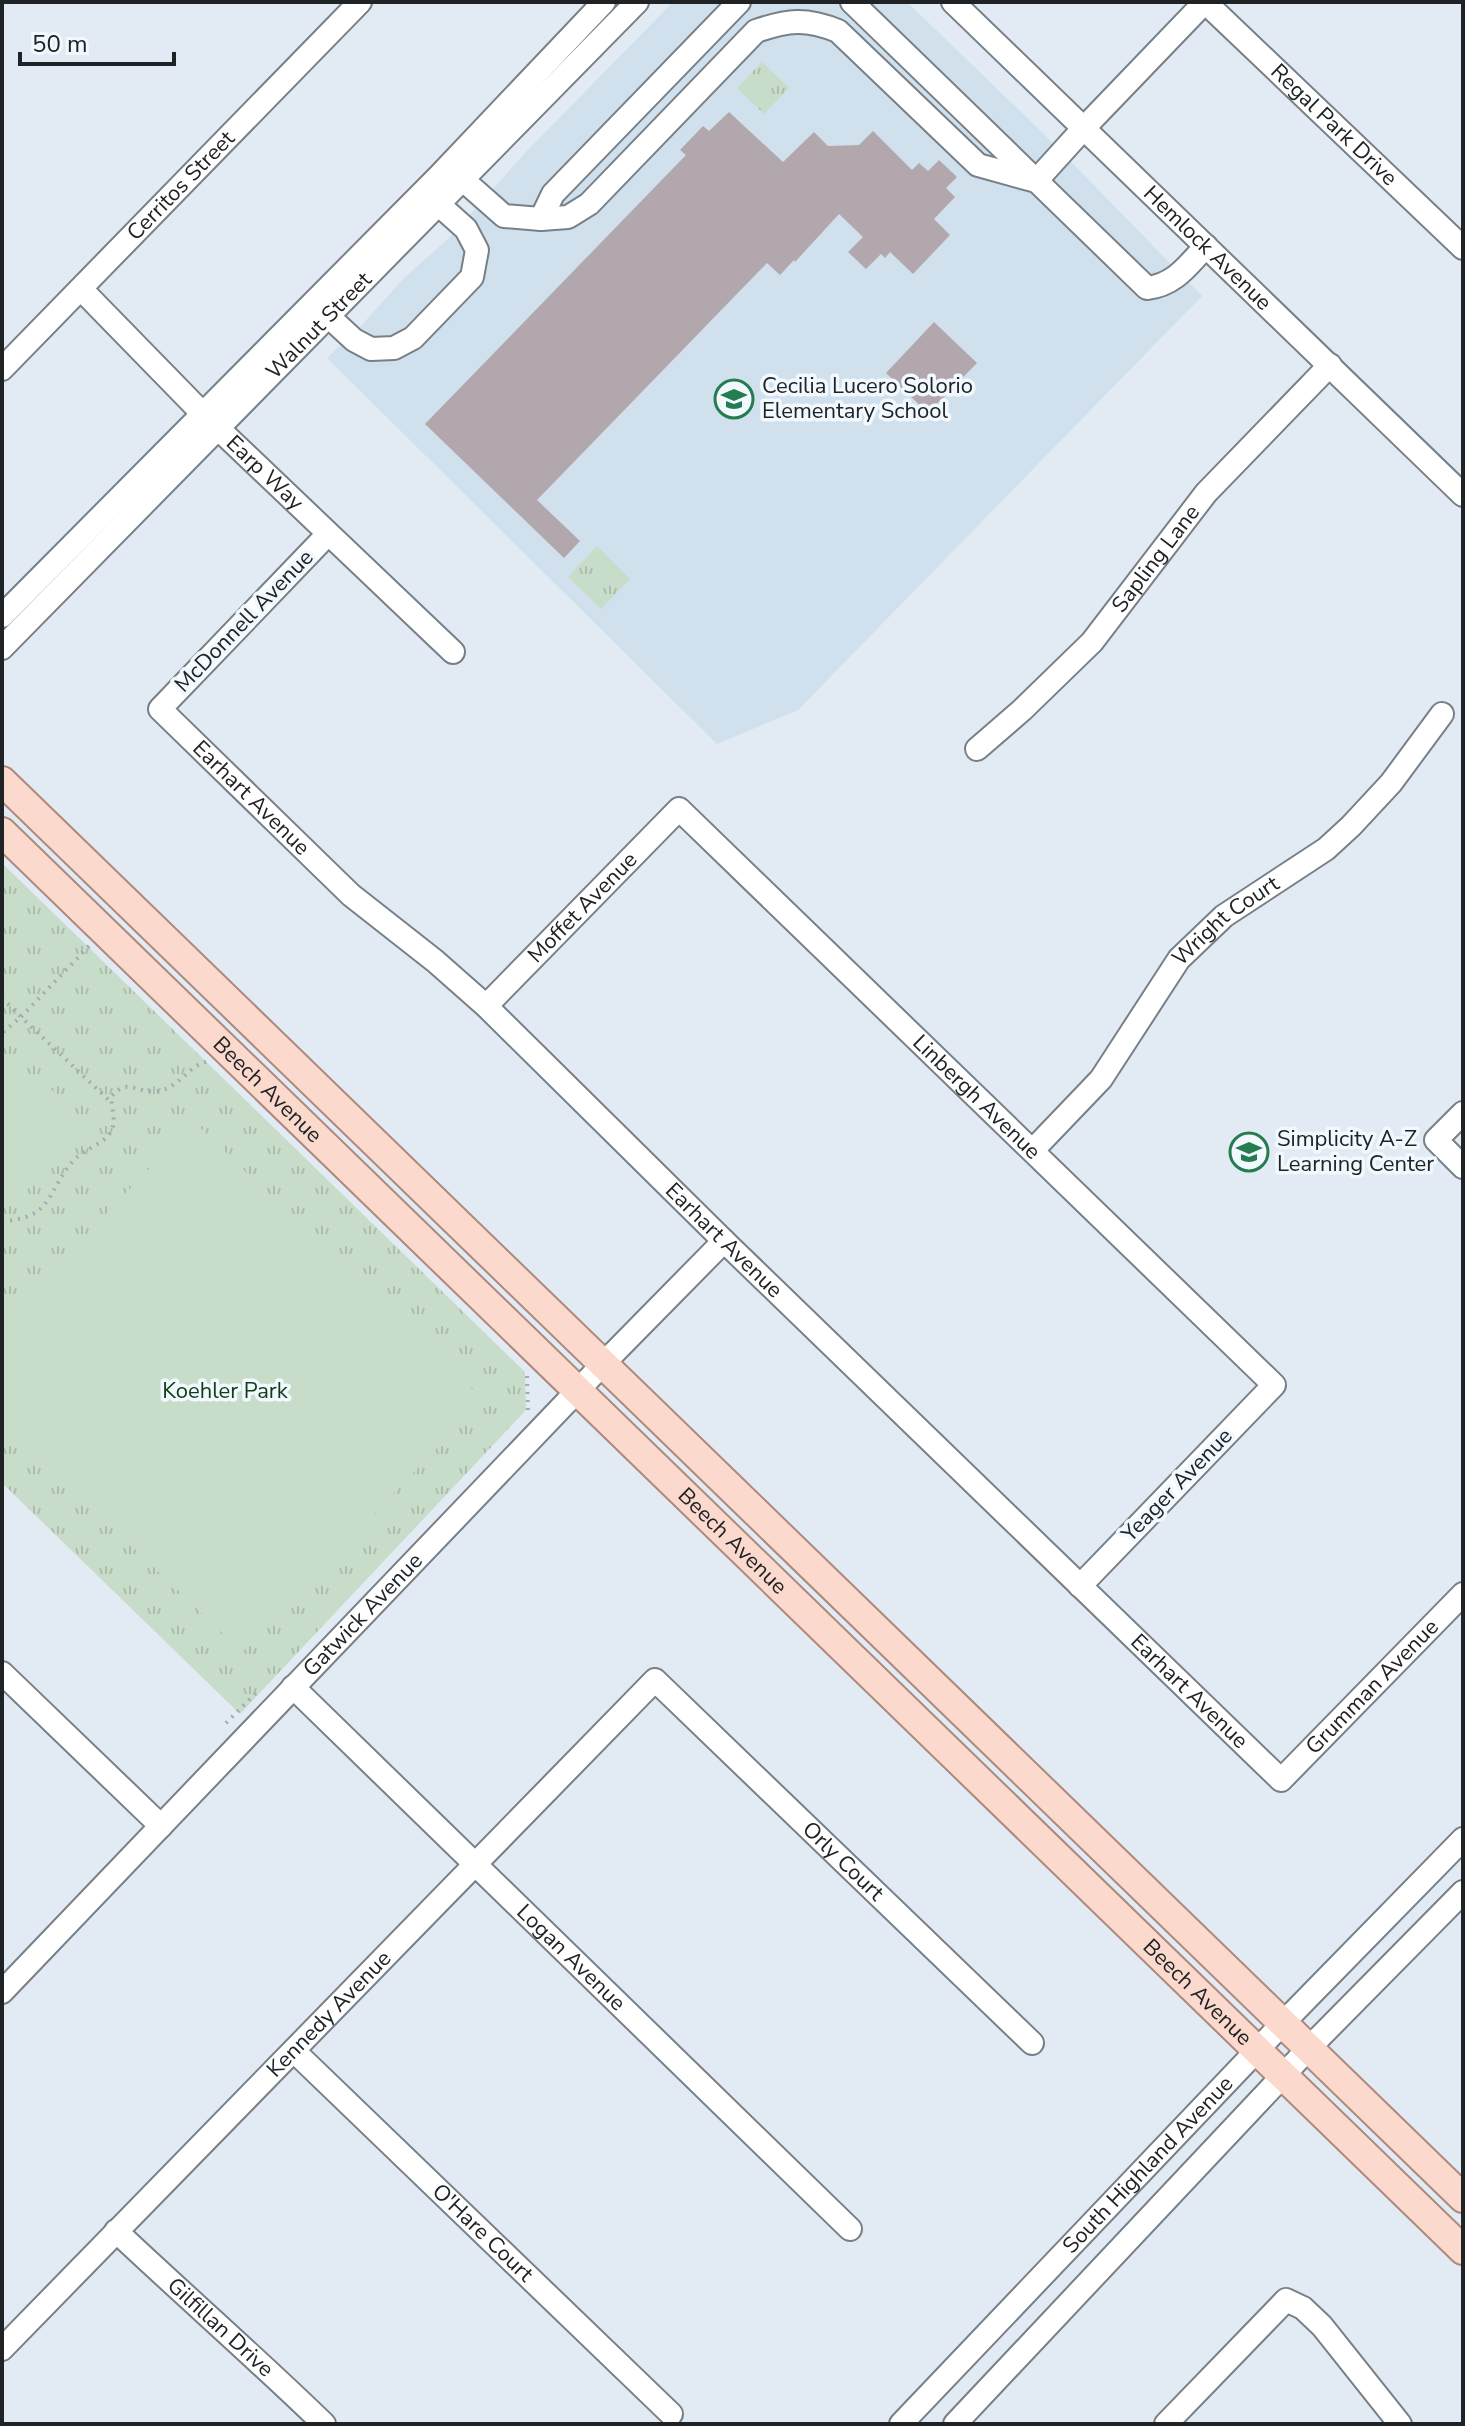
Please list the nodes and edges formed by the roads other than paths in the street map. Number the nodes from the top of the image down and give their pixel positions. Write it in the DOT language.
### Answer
graph roads {
  1 [pos="360,2"];
  2 [pos="604,2"];
  3 [pos="637,2"];
  4 [pos="739,2"];
  5 [pos="852,2"];
  6 [pos="953,2"];
  7 [pos="1205,2"];
  8 [pos="1083,129"];
  9 [pos="1036,181"];
  10 [pos="447,187"];
  11 [pos="541,219"];
  12 [pos="1206,246"];
  13 [pos="1463,248"];
  14 [pos="81,289"];
  15 [pos="327,315"];
  16 [pos="1330,365"];
  17 [pos="2,369"];
  18 [pos="211,421"];
  19 [pos="1463,495"];
  20 [pos="328,534"];
  21 [pos="2,616"];
  22 [pos="2,648"];
  23 [pos="453,652"];
  24 [pos="160,709"];
  25 [pos="1442,714"];
  26 [pos="977,749"];
  27 [pos="2,781"];
  28 [pos="679,809"];
  29 [pos="2,832"];
  30 [pos="486,1006"];
  31 [pos="1463,1113"];
  32 [pos="1033,1150"];
  33 [pos="1463,1167"];
  34 [pos="724,1241"];
  35 [pos="604,1363"];
  36 [pos="1274,1385"];
  37 [pos="578,1391"];
  38 [pos="1080,1586"];
  39 [pos="1463,1594"];
  40 [pos="2,1673"];
  41 [pos="655,1680"];
  42 [pos="293,1687"];
  43 [pos="1281,1780"];
  44 [pos="161,1826"];
  45 [pos="1463,1839"];
  46 [pos="474,1864"];
  47 [pos="1463,1892"];
  48 [pos="2,1992"];
  49 [pos="1283,2023"];
  50 [pos="1032,2043"];
  51 [pos="1308,2049"];
  52 [pos="294,2051"];
  53 [pos="1257,2052"];
  54 [pos="1284,2076"];
  55 [pos="1463,2198"];
  56 [pos="850,2229"];
  57 [pos="116,2231"];
  58 [pos="1463,2250"];
  59 [pos="2,2349"];
  60 [pos="671,2414"];
  61 [pos="324,2424"];
  62 [pos="901,2424"];
  63 [pos="955,2424"];
  64 [pos="1166,2424"];
  65 [pos="1400,2424"];
  1 -- 14 [label="street, Cerritos Street"];
  2 -- 10 [label="street, Walnut Street"];
  3 -- 10 [label="street, Walnut Street"];
  4 -- 11 [label="street"];
  5 -- 9 [label="street"];
  6 -- 8 [label="street, Hemlock Avenue"];
  7 -- 8 [label="street"];
  7 -- 13 [label="street, Regal Park Drive"];
  8 -- 9 [label="street"];
  8 -- 12 [label="street, Hemlock Avenue"];
  9 -- 11 [label="street"];
  9 -- 12 [label="street"];
  10 -- 11 [label="street"];
  10 -- 15 [label="street, Walnut Street"];
  10 -- 15 [label="street"];
  10 -- 18 [label="street, Walnut Street"];
  12 -- 16 [label="street, Hemlock Avenue"];
  14 -- 17 [label="street, Cerritos Street"];
  14 -- 18 [label="street, Earp Way"];
  15 -- 18 [label="street, Walnut Street"];
  16 -- 19 [label="street, Hemlock Avenue"];
  16 -- 26 [label="street, Sapling Lane"];
  18 -- 20 [label="street, Earp Way"];
  18 -- 21 [label="street, Walnut Street"];
  18 -- 22 [label="street, Walnut Street"];
  20 -- 23 [label="street, Earp Way"];
  20 -- 24 [label="street, McDonnell Avenue"];
  24 -- 30 [label="street, Earhart Avenue"];
  25 -- 32 [label="street, Wright Court"];
  27 -- 35 [label="main road, Beech Avenue"];
  28 -- 30 [label="street, Moffet Avenue"];
  28 -- 32 [label="street, Linbergh Avenue"];
  29 -- 37 [label="main road, Beech Avenue"];
  30 -- 34 [label="street, Earhart Avenue"];
  31 -- 33 [label="street"];
  32 -- 36 [label="street, Linbergh Avenue"];
  34 -- 35 [label="street, Gatwick Avenue"];
  34 -- 38 [label="street, Earhart Avenue"];
  35 -- 37 [label="street, Gatwick Avenue"];
  35 -- 49 [label="main road, Beech Avenue"];
  36 -- 38 [label="street, Yeager Avenue"];
  37 -- 42 [label="street, Gatwick Avenue"];
  37 -- 53 [label="main road, Beech Avenue"];
  38 -- 43 [label="street, Earhart Avenue"];
  39 -- 43 [label="street, Grumman Avenue"];
  40 -- 44 [label="street"];
  41 -- 46 [label="street, Kennedy Avenue"];
  41 -- 50 [label="street, Orly Court"];
  42 -- 44 [label="street, Gatwick Avenue"];
  42 -- 46 [label="street, Logan Avenue"];
  44 -- 48 [label="street, Gatwick Avenue"];
  45 -- 49 [label="street, South Highland Avenue"];
  46 -- 52 [label="street, Kennedy Avenue"];
  46 -- 56 [label="street, Logan Avenue"];
  47 -- 51 [label="street, South Highland Avenue"];
  49 -- 51 [label="main road, Beech Avenue"];
  49 -- 53 [label="street, South Highland Avenue"];
  51 -- 54 [label="street, South Highland Avenue"];
  51 -- 55 [label="main road, Beech Avenue"];
  52 -- 57 [label="street, Kennedy Avenue"];
  52 -- 60 [label="street, O'Hare Court"];
  53 -- 54 [label="main road, Beech Avenue"];
  53 -- 62 [label="street, South Highland Avenue"];
  54 -- 58 [label="main road, Beech Avenue"];
  54 -- 63 [label="street, South Highland Avenue"];
  57 -- 59 [label="street, Kennedy Avenue"];
  57 -- 61 [label="street, Gilfillan Drive"];
  64 -- 65 [label="street"];
}
